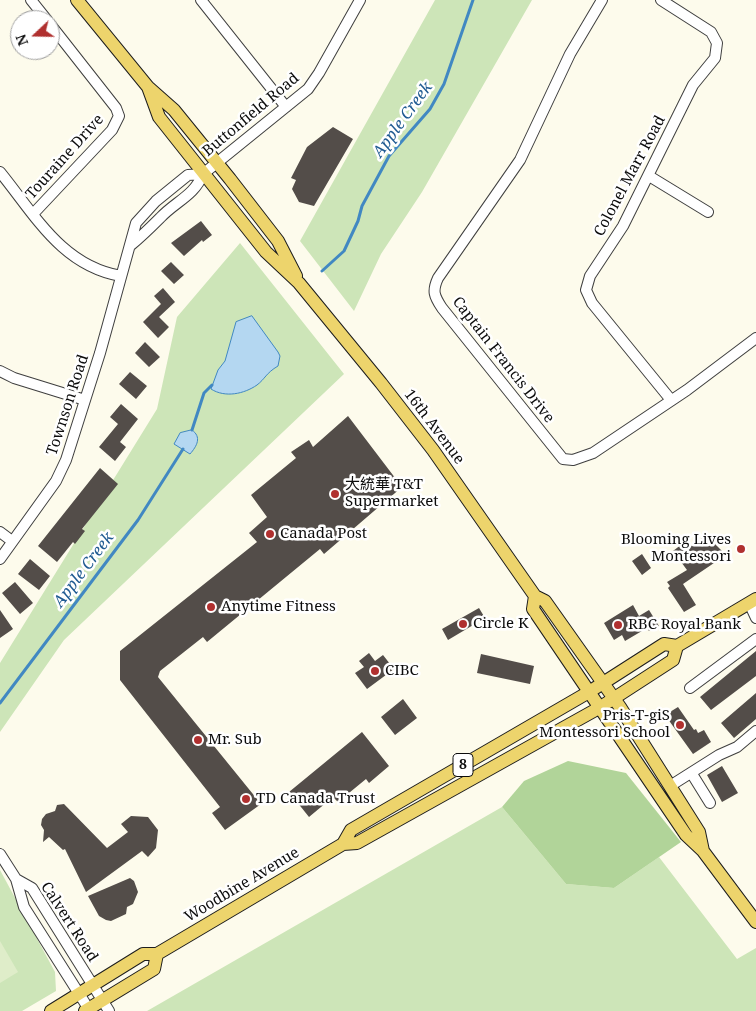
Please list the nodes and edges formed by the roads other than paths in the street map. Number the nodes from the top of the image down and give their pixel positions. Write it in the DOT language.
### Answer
graph roads {
  1 [pos="31,0"];
  2 [pos="77,0"];
  3 [pos="202,0"];
  4 [pos="360,0"];
  5 [pos="602,0"];
  6 [pos="661,0"];
  7 [pos="39,10"];
  8 [pos="60,37"];
  9 [pos="148,88"];
  10 [pos="286,107"];
  11 [pos="217,163"];
  12 [pos="0,172"];
  13 [pos="204,174"];
  14 [pos="649,176"];
  15 [pos="708,212"];
  16 [pos="34,214"];
  17 [pos="131,245"];
  18 [pos="121,276"];
  19 [pos="299,283"];
  20 [pos="756,338"];
  21 [pos="0,371"];
  22 [pos="85,400"];
  23 [pos="671,400"];
  24 [pos="0,532"];
  25 [pos="12,541"];
  26 [pos="0,559"];
  27 [pos="535,596"];
  28 [pos="753,601"];
  29 [pos="756,618"];
  30 [pos="756,639"];
  31 [pos="677,646"];
  32 [pos="603,683"];
  33 [pos="690,688"];
  34 [pos="589,692"];
  35 [pos="614,699"];
  36 [pos="599,708"];
  37 [pos="756,732"];
  38 [pos="692,774"];
  39 [pos="670,786"];
  40 [pos="710,803"];
  41 [pos="344,844"];
  42 [pos="703,851"];
  43 [pos="0,854"];
  44 [pos="16,880"];
  45 [pos="756,922"];
  46 [pos="157,954"];
  47 [pos="93,986"];
  48 [pos="79,994"];
  49 [pos="106,1006"];
  50 [pos="88,1010"];
  51 [pos="51,1011"];
  1 -- 7 [label="street"];
  2 -- 9 [label="main road, 16th Avenue"];
  3 -- 10 [label="street"];
  4 -- 10 [label="street, Buttonfield Road"];
  5 -- 23 [label="street, Captain Francis Drive"];
  6 -- 14 [label="street, Colonel Marr Road"];
  8 -- 16 [label="street, Touraine Drive"];
  9 -- 11 [label="main road, 16th Avenue"];
  9 -- 13 [label="main road, 16th Avenue"];
  10 -- 11 [label="street, Buttonfield Road"];
  11 -- 13 [label="street, Buttonfield Road"];
  11 -- 19 [label="main road, 16th Avenue"];
  12 -- 16 [label="street, Touraine Drive"];
  13 -- 17 [label="street"];
  13 -- 17 [label="street, Townson Road"];
  13 -- 19 [label="main road, 16th Avenue"];
  14 -- 15 [label="street"];
  14 -- 23 [label="street, Colonel Marr Road"];
  16 -- 18 [label="street, Touraine Drive"];
  17 -- 18 [label="street, Townson Road"];
  18 -- 22 [label="street, Townson Road"];
  19 -- 27 [label="main road, 16th Avenue"];
  20 -- 23 [label="street, Captain Francis Drive"];
  21 -- 22 [label="street"];
  22 -- 25 [label="street, Townson Road"];
  24 -- 25 [label="street"];
  25 -- 26 [label="street, Townson Road"];
  27 -- 32 [label="main road, 16th Avenue"];
  27 -- 34 [label="main road, 16th Avenue"];
  28 -- 29 [label="street"];
  28 -- 31 [label="main road, Woodbine Avenue / 8"];
  30 -- 33 [label="street"];
  31 -- 32 [label="main road, Woodbine Avenue / 8"];
  31 -- 35 [label="main road, Woodbine Avenue / 8"];
  32 -- 34 [label="main road, Woodbine Avenue / 8"];
  32 -- 35 [label="main road, 16th Avenue"];
  34 -- 36 [label="main road, 16th Avenue"];
  34 -- 41 [label="main road, Woodbine Avenue / 8"];
  35 -- 36 [label="main road, Woodbine Avenue / 8"];
  35 -- 39 [label="main road, 16th Avenue"];
  36 -- 41 [label="main road, Woodbine Avenue / 8"];
  36 -- 42 [label="main road, 16th Avenue"];
  37 -- 38 [label="street"];
  38 -- 39 [label="street"];
  38 -- 40 [label="street"];
  39 -- 42 [label="main road, 16th Avenue"];
  41 -- 46 [label="main road, Woodbine Avenue / 8"];
  42 -- 45 [label="main road, 16th Avenue"];
  43 -- 44 [label="street, Calvert Road"];
  44 -- 47 [label="street, Calvert Road"];
  44 -- 48 [label="street, Calvert Road"];
  46 -- 47 [label="main road, Woodbine Avenue / 8"];
  46 -- 49 [label="main road"];
  47 -- 48 [label="main road, Woodbine Avenue / 8"];
  47 -- 49 [label="street, Calvert Road"];
  48 -- 50 [label="street, Calvert Road"];
  48 -- 51 [label="main road, Woodbine Avenue / 8"];
  49 -- 50 [label="main road"];
}
